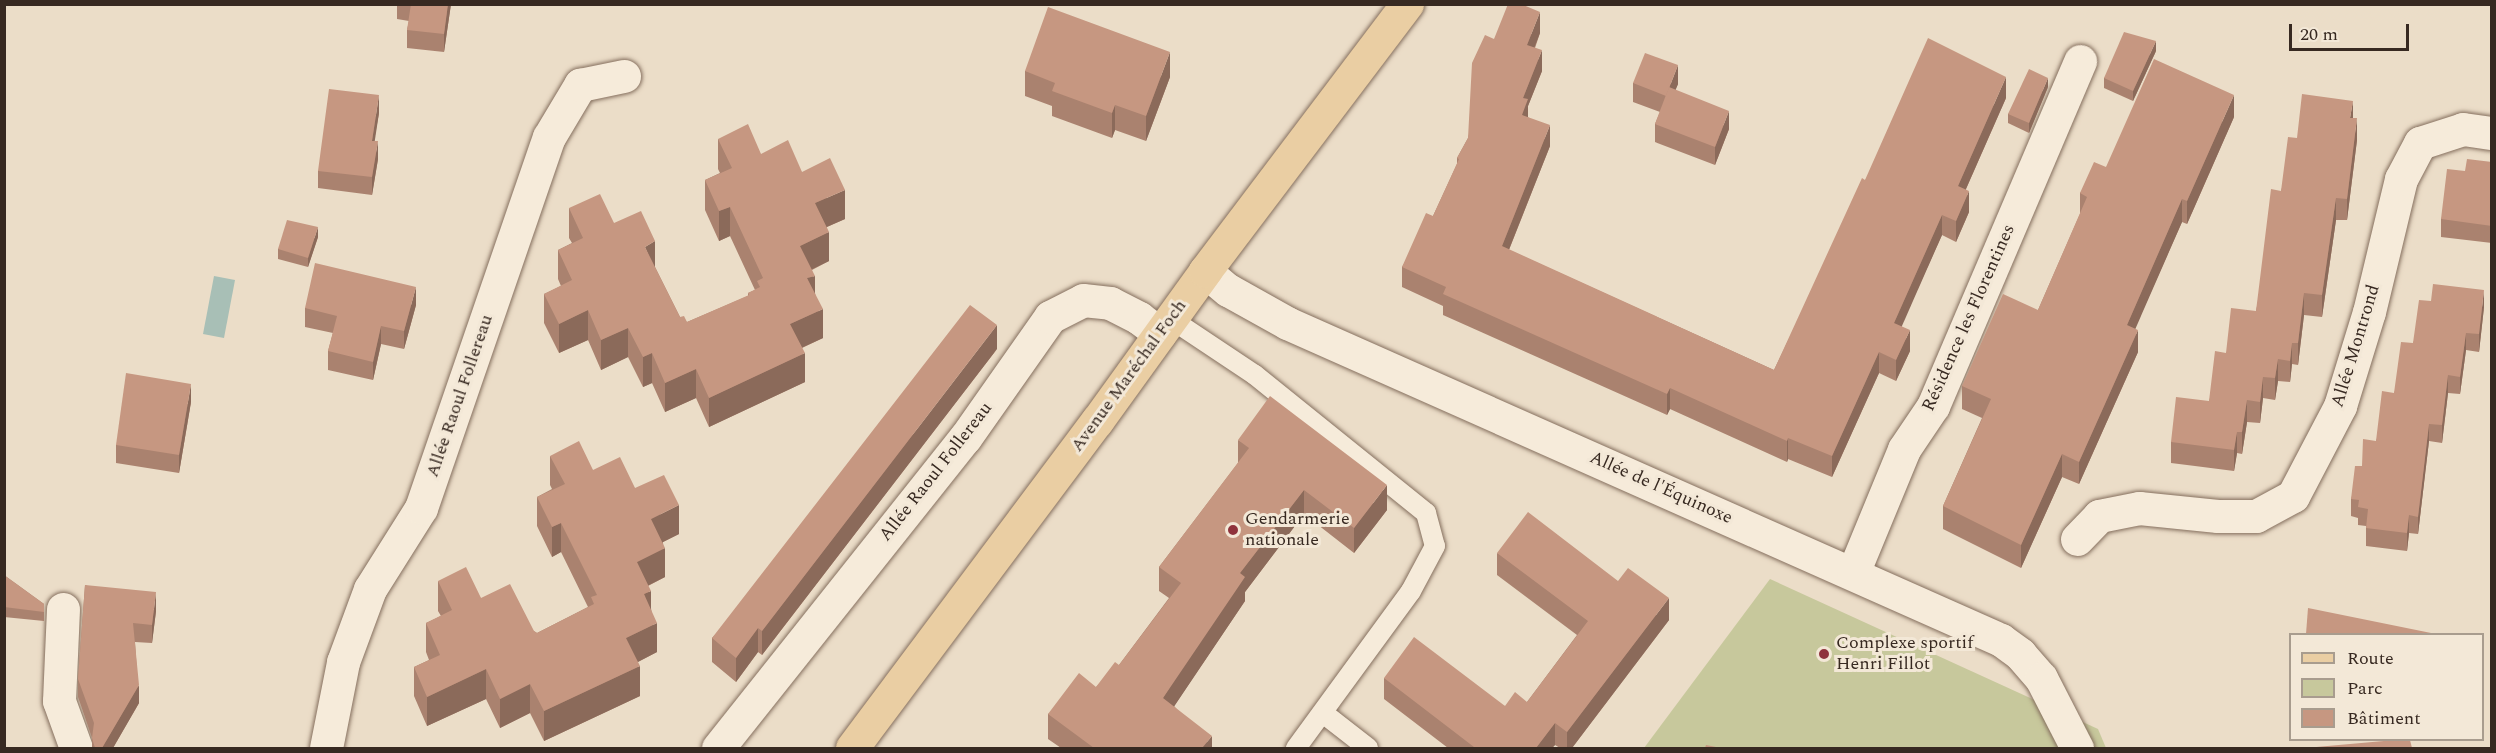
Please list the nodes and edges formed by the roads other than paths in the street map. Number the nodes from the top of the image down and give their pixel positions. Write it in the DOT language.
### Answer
graph roads {
  1 [pos="1407,4"];
  2 [pos="2080,61"];
  3 [pos="624,76"];
  4 [pos="2492,133"];
  5 [pos="1205,271"];
  6 [pos="1166,326"];
  7 [pos="2077,539"];
  8 [pos="1853,573"];
  9 [pos="63,609"];
  10 [pos="1323,713"];
  11 [pos="76,748"];
  12 [pos="326,748"];
  13 [pos="718,748"];
  14 [pos="852,748"];
  15 [pos="1296,748"];
  16 [pos="1368,748"];
  17 [pos="2077,748"];
  1 -- 5 [label="main road, Avenue Maréchal Foch"];
  2 -- 8 [label="street, Résidence les Florentines"];
  3 -- 12 [label="street, Allée Raoul Follereau"];
  4 -- 7 [label="street, Allée Montrond"];
  5 -- 6 [label="main road, Avenue Maréchal Foch"];
  5 -- 8 [label="street, Allée de l'Équinoxe"];
  6 -- 10 [label="lane"];
  6 -- 13 [label="street, Allée Raoul Follereau"];
  6 -- 14 [label="main road, Avenue Maréchal Foch"];
  8 -- 17 [label="street, Allée de l'Équinoxe"];
  9 -- 11 [label="street"];
  10 -- 15 [label="lane"];
  10 -- 16 [label="lane"];
}
